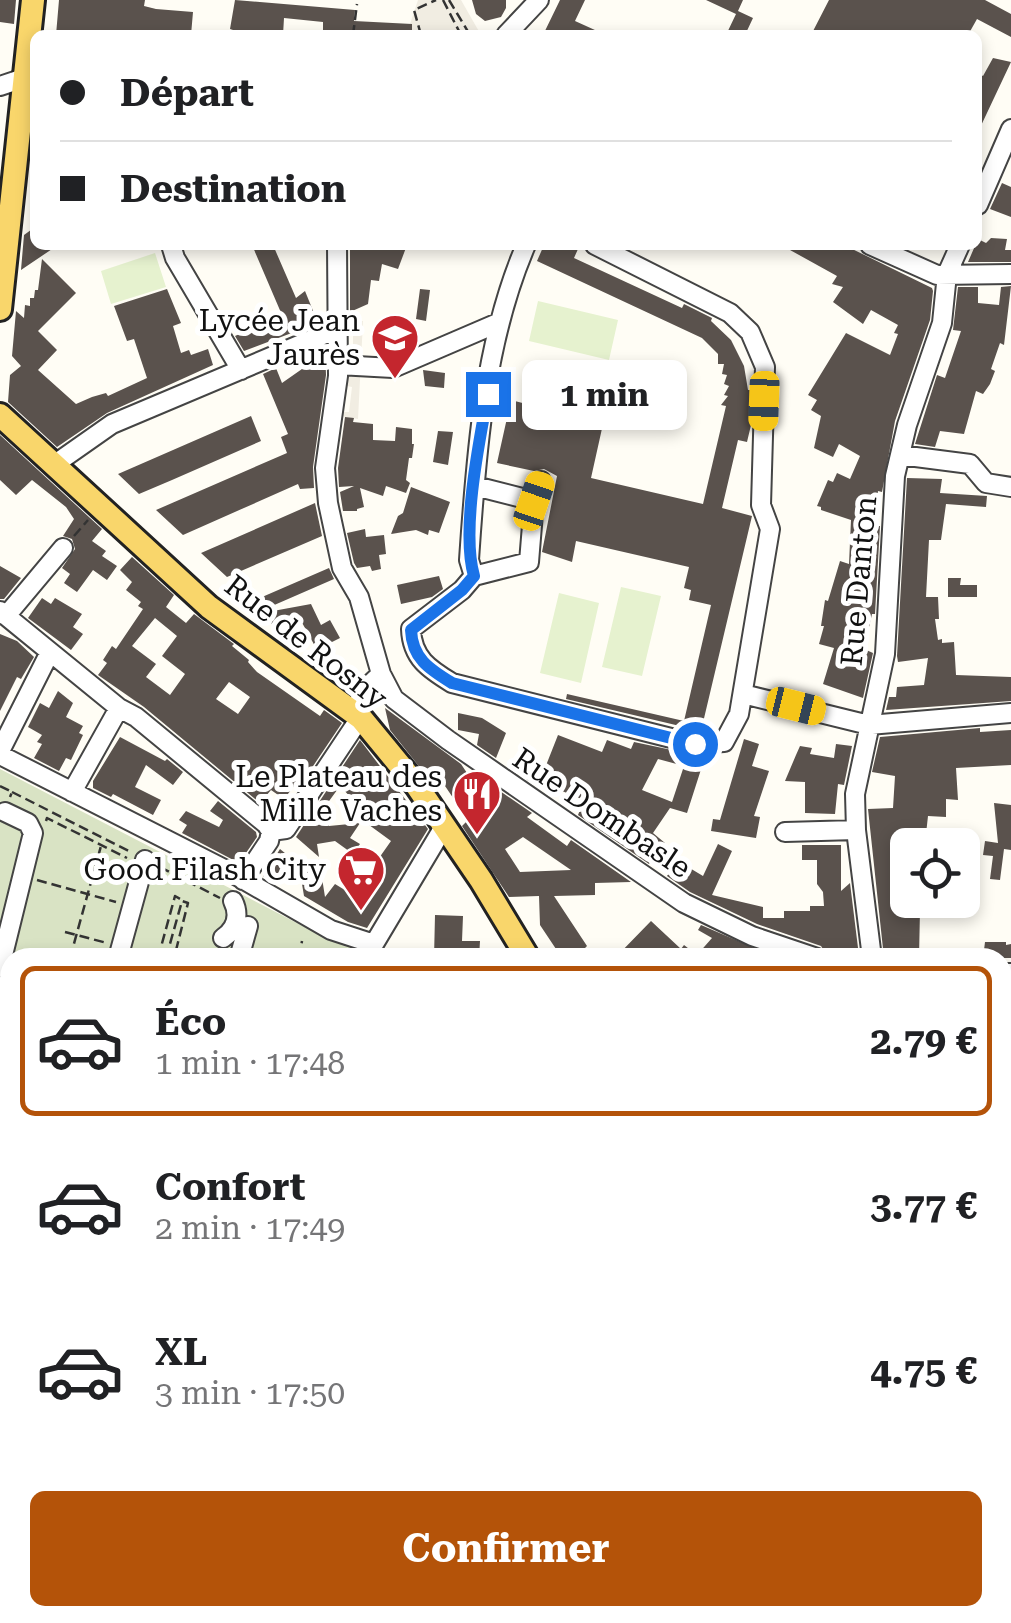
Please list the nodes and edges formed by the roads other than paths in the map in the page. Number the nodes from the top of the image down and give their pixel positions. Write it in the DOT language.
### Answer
graph roads {
  1 [pos="33,0"];
  2 [pos="538,0"];
  3 [pos="511,30"];
  4 [pos="24,78"];
  5 [pos="0,86"];
  6 [pos="1011,130"];
  7 [pos="26,159"];
  8 [pos="982,196"];
  9 [pos="173,250"];
  10 [pos="337,250"];
  11 [pos="524,250"];
  12 [pos="605,250"];
  13 [pos="881,250"];
  14 [pos="958,250"];
  15 [pos="947,274"];
  16 [pos="1011,274"];
  17 [pos="0,309"];
  18 [pos="500,322"];
  19 [pos="337,329"];
  20 [pos="338,365"];
  21 [pos="241,370"];
  22 [pos="0,415"];
  23 [pos="900,455"];
  24 [pos="55,464"];
  25 [pos="541,480"];
  26 [pos="475,486"];
  27 [pos="1011,487"];
  28 [pos="534,501"];
  29 [pos="63,548"];
  30 [pos="474,576"];
  31 [pos="3,613"];
  32 [pos="50,652"];
  33 [pos="381,674"];
  34 [pos="742,694"];
  35 [pos="119,708"];
  36 [pos="1011,714"];
  37 [pos="354,719"];
  38 [pos="869,725"];
  39 [pos="0,753"];
  40 [pos="72,792"];
  41 [pos="6,812"];
  42 [pos="445,825"];
  43 [pos="856,830"];
  44 [pos="271,831"];
  45 [pos="785,832"];
  46 [pos="144,863"];
  47 [pos="243,880"];
  48 [pos="230,903"];
  49 [pos="248,926"];
  50 [pos="223,938"];
  51 [pos="5,948"];
  52 [pos="120,948"];
  53 [pos="242,948"];
  54 [pos="362,948"];
  55 [pos="371,948"];
  56 [pos="522,948"];
  57 [pos="787,948"];
  58 [pos="871,948"];
  1 -- 4 [label="main road"];
  2 -- 3 [label="street"];
  4 -- 5 [label="street"];
  4 -- 7 [label="main road"];
  6 -- 8 [label="street"];
  7 -- 17 [label="main road"];
  9 -- 21 [label="street"];
  10 -- 19 [label="street"];
  11 -- 18 [label="street"];
  12 -- 34 [label="street"];
  13 -- 15 [label="street"];
  14 -- 15 [label="street, Rue Danton"];
  15 -- 16 [label="street"];
  15 -- 23 [label="street, Rue Danton"];
  18 -- 20 [label="street"];
  18 -- 26 [label="street"];
  19 -- 20 [label="street"];
  19 -- 21 [label="street"];
  20 -- 33 [label="street"];
  21 -- 24 [label="street"];
  22 -- 24 [label="main road, Rue de Rosny"];
  23 -- 27 [label="street"];
  23 -- 38 [label="street, Rue Danton"];
  24 -- 37 [label="main road, Rue de Rosny"];
  25 -- 28 [label="street"];
  26 -- 28 [label="street"];
  26 -- 30 [label="street"];
  28 -- 30 [label="street"];
  29 -- 31 [label="street"];
  30 -- 34 [label="street"];
  31 -- 32 [label="street"];
  32 -- 35 [label="street"];
  32 -- 39 [label="street"];
  33 -- 37 [label="street"];
  33 -- 57 [label="street, Rue Dombasle"];
  34 -- 38 [label="street"];
  35 -- 40 [label="street"];
  35 -- 44 [label="street"];
  36 -- 38 [label="street"];
  37 -- 42 [label="main road, Rue de Rosny"];
  37 -- 44 [label="street"];
  38 -- 43 [label="street, Rue Danton"];
  39 -- 40 [label="street"];
  40 -- 47 [label="street"];
  41 -- 51 [label="street"];
  42 -- 55 [label="street"];
  42 -- 56 [label="main road, Rue de Rosny"];
  43 -- 45 [label="street"];
  43 -- 58 [label="street, Rue Danton"];
  44 -- 47 [label="street"];
  46 -- 52 [label="street"];
  47 -- 54 [label="street"];
  48 -- 50 [label="street"];
  49 -- 53 [label="street"];
}
